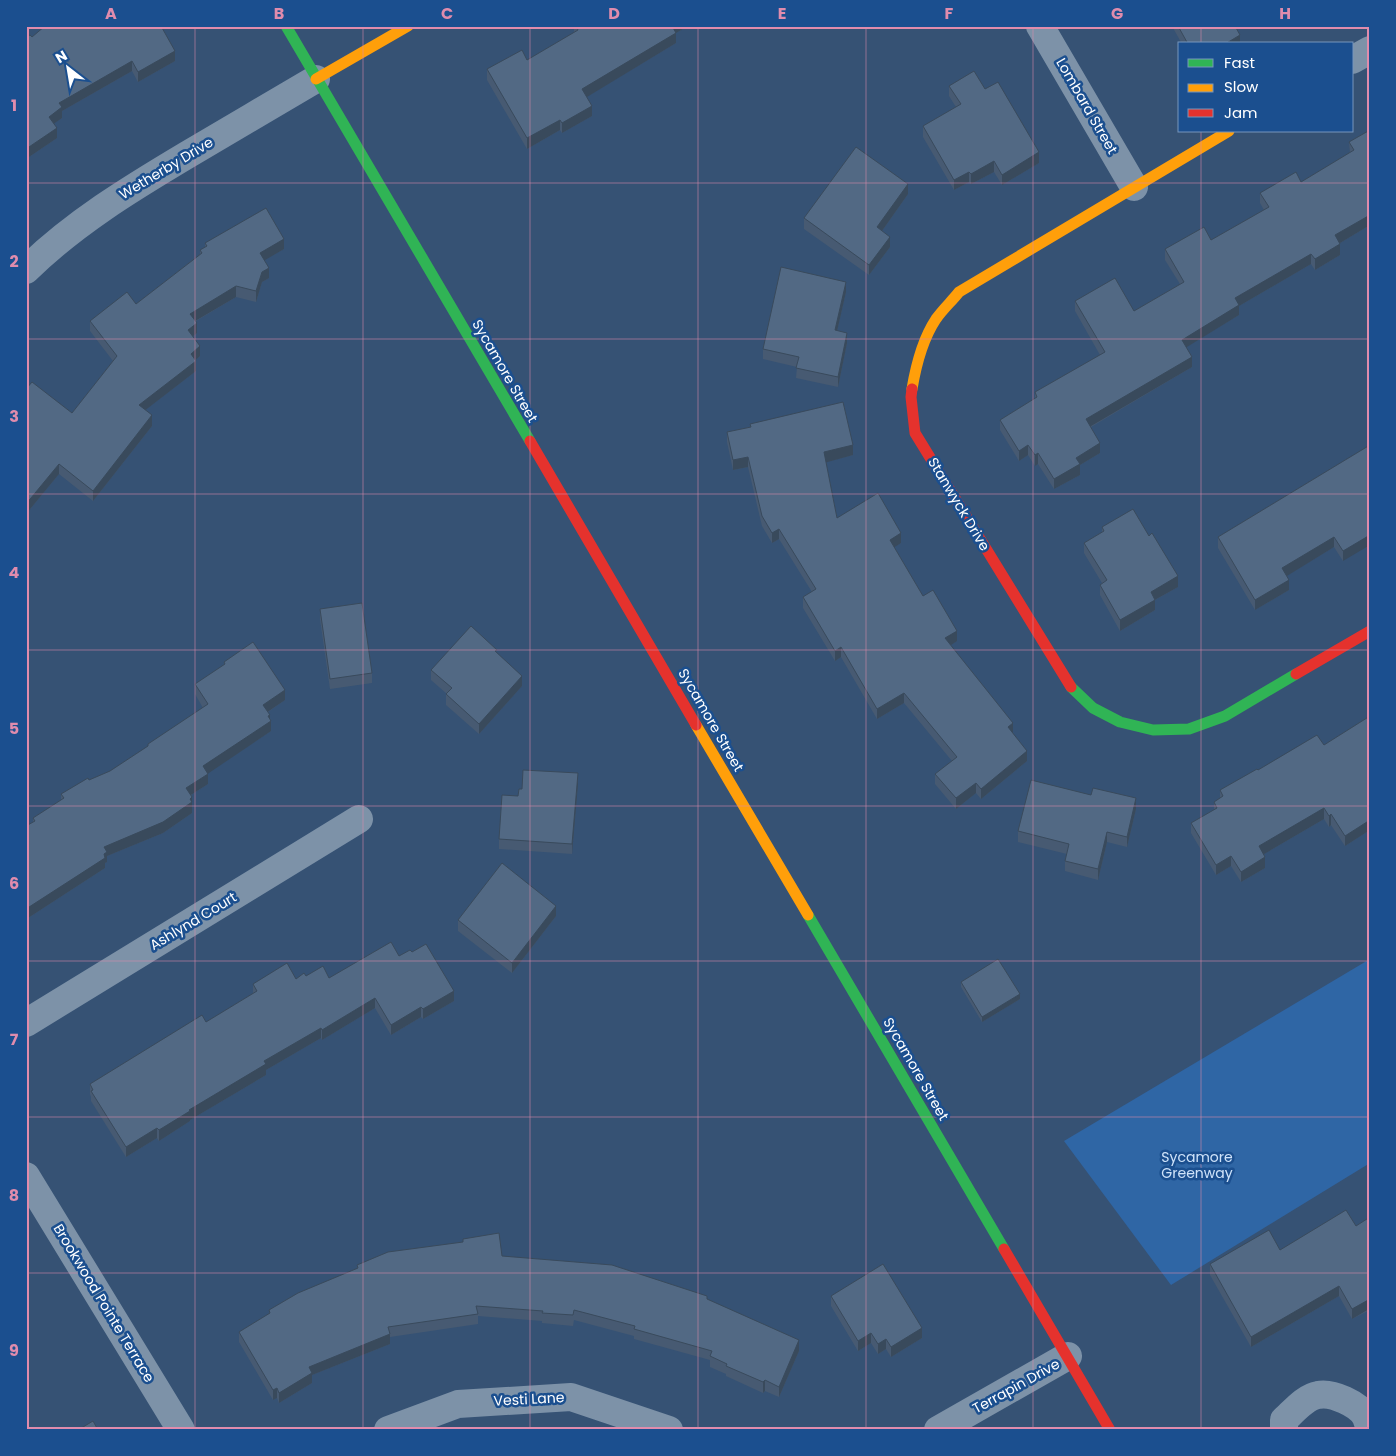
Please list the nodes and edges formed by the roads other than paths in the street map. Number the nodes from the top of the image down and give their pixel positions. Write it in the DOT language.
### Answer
graph roads {
  1 [pos="286,26"];
  2 [pos="408,26"];
  3 [pos="1040,26"];
  4 [pos="1370,50"];
  5 [pos="1354,59"];
  6 [pos="316,79"];
  7 [pos="1228,132"];
  8 [pos="1134,187"];
  9 [pos="26,270"];
  10 [pos="1370,631"];
  11 [pos="359,819"];
  12 [pos="26,1023"];
  13 [pos="26,1176"];
  14 [pos="1068,1356"];
  15 [pos="1368,1419"];
  16 [pos="181,1430"];
  17 [pos="388,1430"];
  18 [pos="669,1430"];
  19 [pos="938,1430"];
  20 [pos="1110,1430"];
  21 [pos="1284,1430"];
  1 -- 6 [label="street, Sycamore Street"];
  2 -- 6 [label="street"];
  3 -- 8 [label="street, Lombard Street"];
  4 -- 5 [label="street"];
  6 -- 9 [label="street, Wetherby Drive"];
  6 -- 14 [label="street, Sycamore Street"];
  7 -- 8 [label="street, Stanwyck Drive"];
  8 -- 10 [label="street, Stanwyck Drive"];
  11 -- 12 [label="street, Ashlynd Court"];
  13 -- 16 [label="street, Brookwood Pointe Terrace"];
  14 -- 19 [label="street, Terrapin Drive"];
  14 -- 20 [label="street, Sycamore Street"];
  15 -- 21 [label="street"];
  17 -- 18 [label="street, Vesti Lane"];
}
